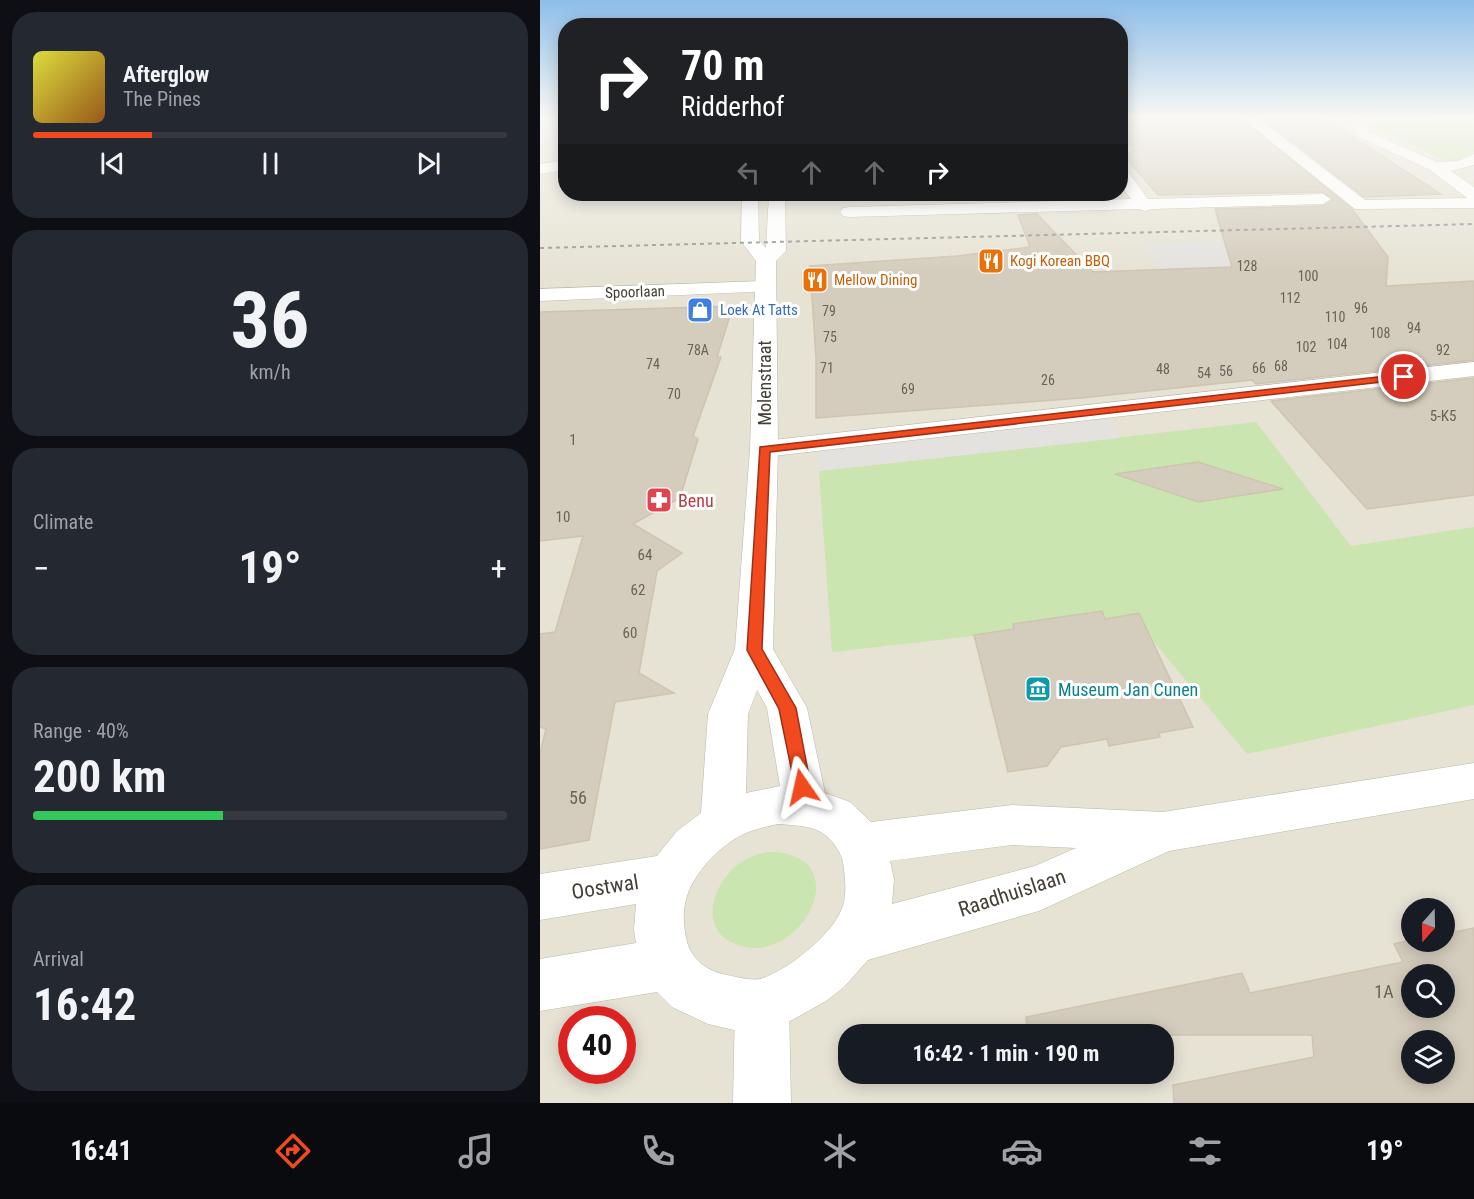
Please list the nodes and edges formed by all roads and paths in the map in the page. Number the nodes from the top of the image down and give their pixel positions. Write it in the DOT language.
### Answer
graph roads {
  1 [pos="1316,170"];
  2 [pos="1440,170"];
  3 [pos="1128,183"];
  4 [pos="1474,195"];
  5 [pos="1323,199"];
  6 [pos="750,201"];
  7 [pos="777,201"];
  8 [pos="1474,203"];
  9 [pos="1145,206"];
  10 [pos="849,212"];
  11 [pos="766,260"];
  12 [pos="766,287"];
  13 [pos="540,295"];
  14 [pos="1474,369"];
  15 [pos="764,449"];
  16 [pos="754,650"];
  17 [pos="1474,782"];
  18 [pos="806,807"];
  19 [pos="723,823"];
  20 [pos="1163,832"];
  21 [pos="861,844"];
  22 [pos="670,876"];
  23 [pos="540,897"];
  24 [pos="854,939"];
  25 [pos="669,964"];
  26 [pos="540,985"];
  27 [pos="762,1006"];
  28 [pos="762,1103"];
  1 -- 8 [label="street"];
  2 -- 4 [label="street"];
  3 -- 9 [label="street"];
  5 -- 9 [label="street"];
  6 -- 11 [label="street"];
  7 -- 11 [label="street, Molenstraat"];
  9 -- 10 [label="street"];
  11 -- 12 [label="street, Molenstraat"];
  12 -- 13 [label="street, Spoorlaan"];
  12 -- 15 [label="street, Molenstraat"];
  14 -- 15 [label="street"];
  15 -- 16 [label="street, Molenstraat"];
  16 -- 18 [label="street"];
  16 -- 19 [label="street, Molenstraat"];
  17 -- 20 [label="street, Raadhuislaan"];
  18 -- 19 [label="street"];
  18 -- 21 [label="street"];
  19 -- 22 [label="street"];
  20 -- 21 [label="street, Raadhuislaan"];
  20 -- 24 [label="street, Raadhuislaan"];
  21 -- 24 [label="street"];
  22 -- 23 [label="street, Oostwal"];
  22 -- 25 [label="street"];
  24 -- 27 [label="street"];
  25 -- 26 [label="street"];
  25 -- 27 [label="street"];
  27 -- 28 [label="street"];
}
